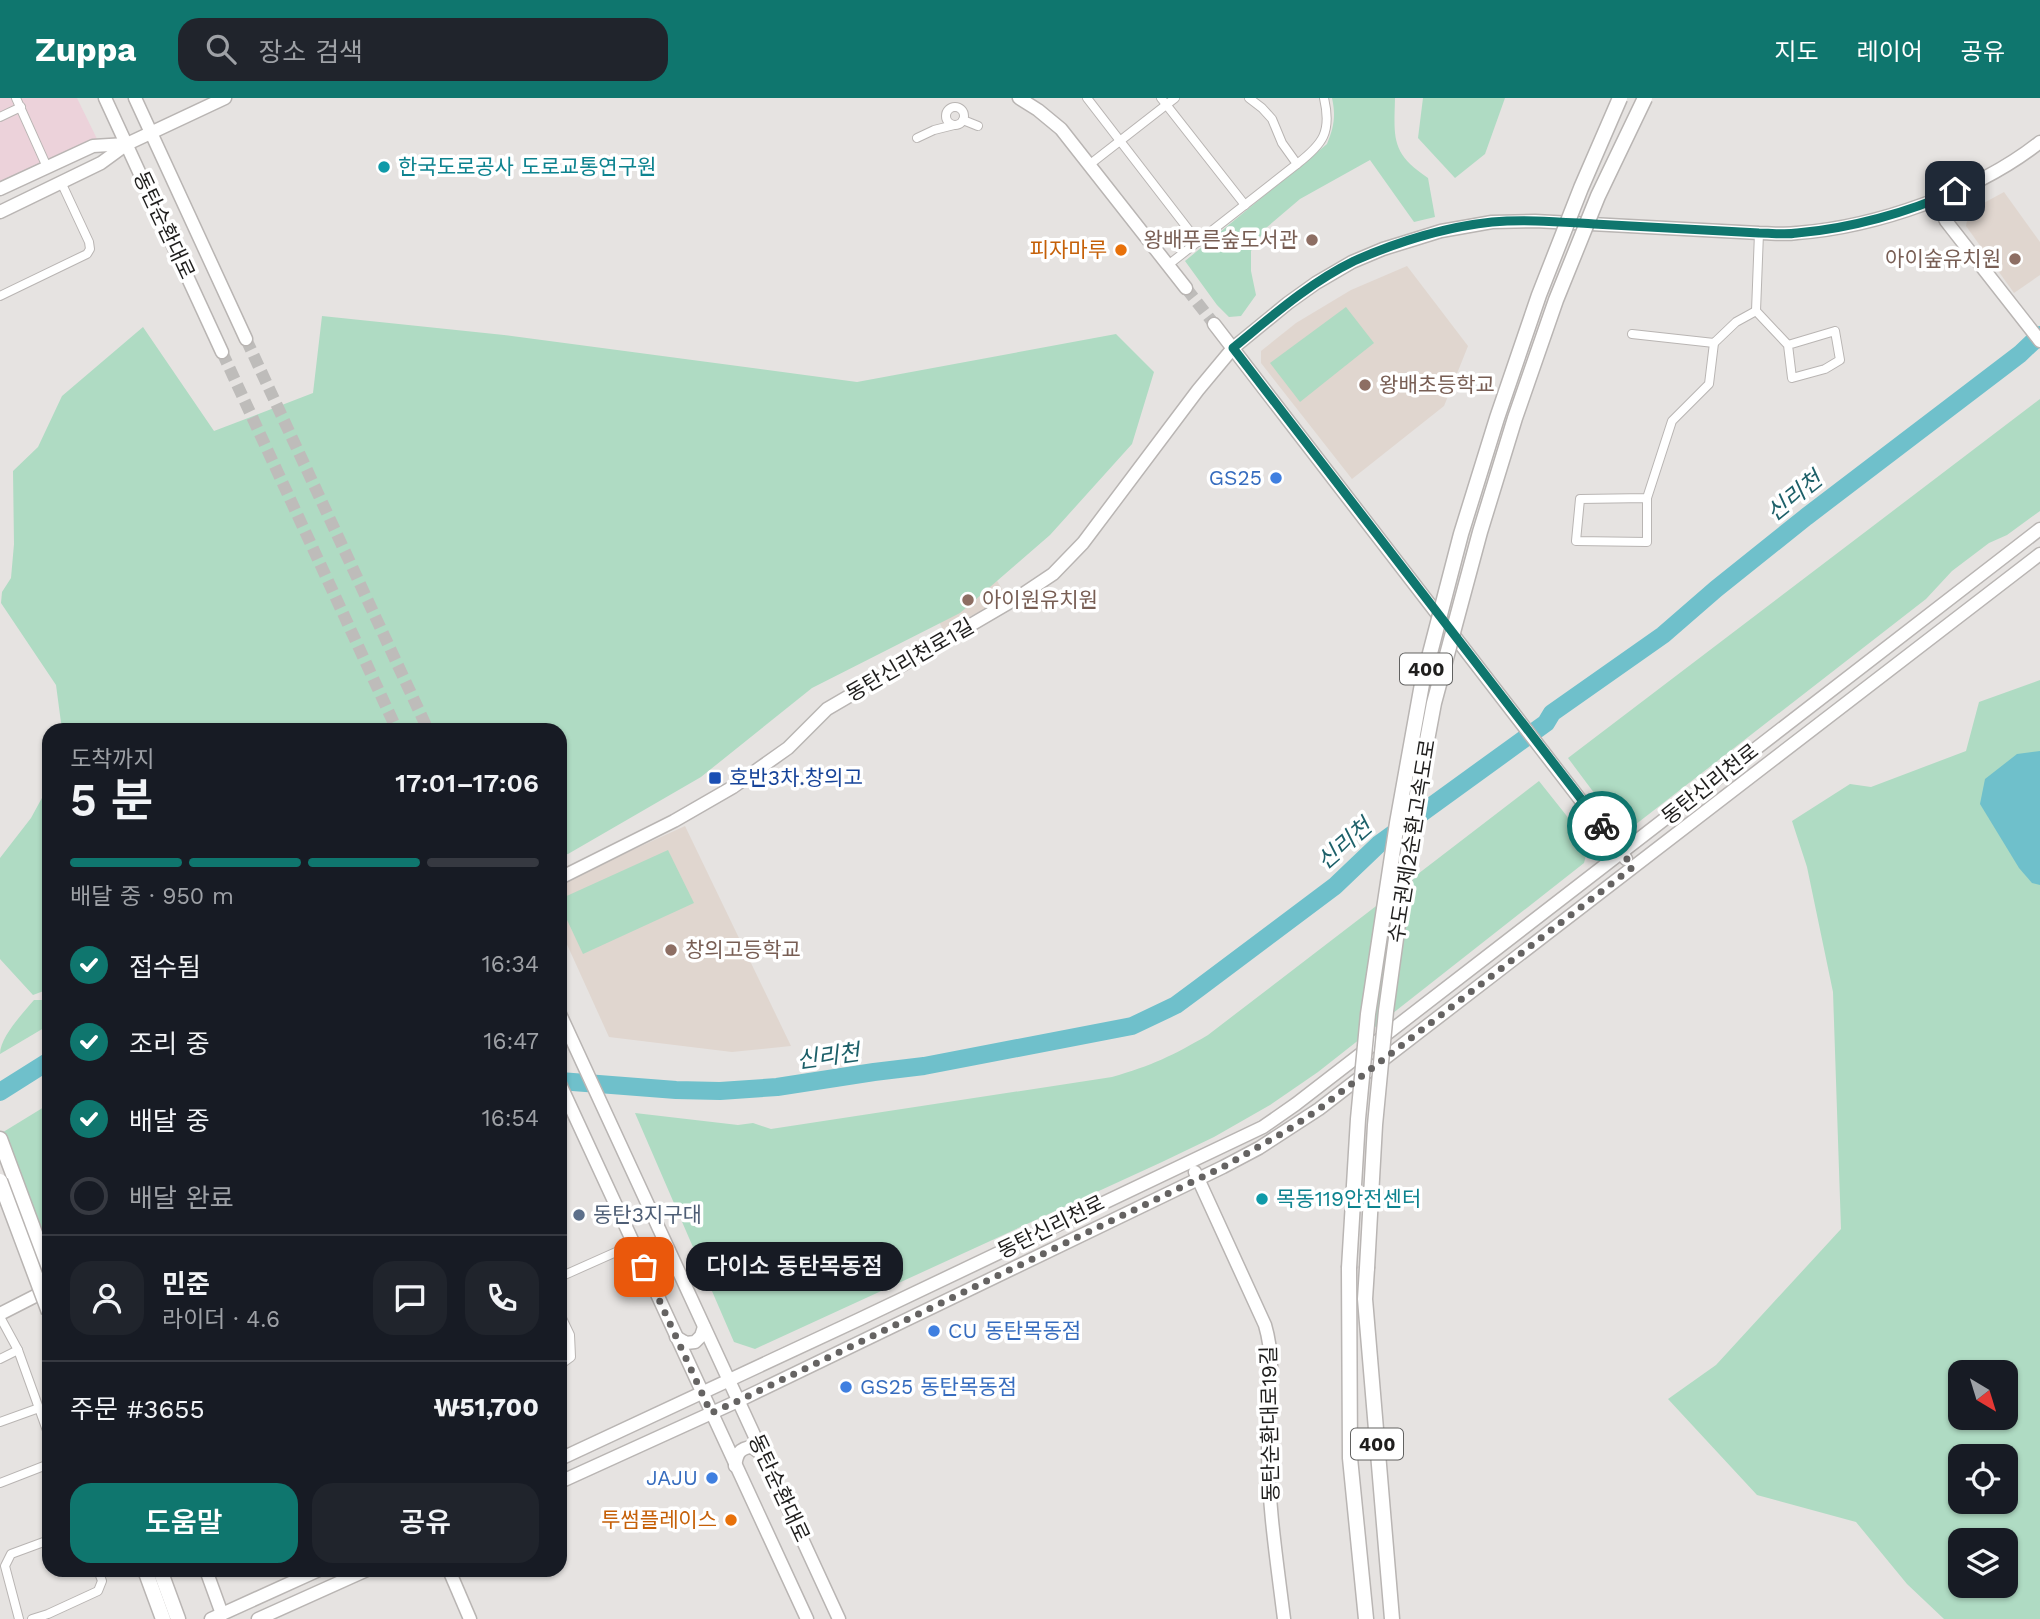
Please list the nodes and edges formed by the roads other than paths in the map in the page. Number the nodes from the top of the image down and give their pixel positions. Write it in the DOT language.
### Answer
graph roads {
  1 [pos="16,98"];
  2 [pos="105,98"];
  3 [pos="135,98"];
  4 [pos="225,98"];
  5 [pos="961,98"];
  6 [pos="1019,98"];
  7 [pos="1087,98"];
  8 [pos="1175,98"];
  9 [pos="1250,98"];
  10 [pos="1324,98"];
  11 [pos="1620,98"];
  12 [pos="1645,98"];
  13 [pos="1164,102"];
  14 [pos="21,107"];
  15 [pos="958,108"];
  16 [pos="0,117"];
  17 [pos="946,117"];
  18 [pos="963,120"];
  19 [pos="954,125"];
  20 [pos="978,126"];
  21 [pos="934,130"];
  22 [pos="151,134"];
  23 [pos="917,138"];
  24 [pos="1120,142"];
  25 [pos="2040,142"];
  26 [pos="127,144"];
  27 [pos="1297,164"];
  28 [pos="1089,165"];
  29 [pos="47,167"];
  30 [pos="61,182"];
  31 [pos="0,189"];
  32 [pos="1936,200"];
  33 [pos="1245,205"];
  34 [pos="0,212"];
  35 [pos="1759,233"];
  36 [pos="1198,242"];
  37 [pos="1168,265"];
  38 [pos="1186,288"];
  39 [pos="0,296"];
  40 [pos="1756,311"];
  41 [pos="1214,324"];
  42 [pos="1632,334"];
  43 [pos="246,339"];
  44 [pos="2040,341"];
  45 [pos="1714,343"];
  46 [pos="1788,345"];
  47 [pos="1233,348"];
  48 [pos="222,352"];
  49 [pos="1647,498"];
  50 [pos="2040,529"];
  51 [pos="2040,554"];
  52 [pos="1663,820"];
  53 [pos="1677,833"];
  54 [pos="1622,852"];
  55 [pos="1633,867"];
  56 [pos="567,874"];
  57 [pos="1581,884"];
  58 [pos="1594,897"];
  59 [pos="567,1029"];
  60 [pos="567,1099"];
  61 [pos="1247,1135"];
  62 [pos="0,1139"];
  63 [pos="1252,1152"];
  64 [pos="1190,1162"];
  65 [pos="1198,1179"];
  66 [pos="0,1181"];
  67 [pos="1138,1186"];
  68 [pos="1143,1206"];
  69 [pos="634,1244"];
  70 [pos="42,1252"];
  71 [pos="567,1274"];
  72 [pos="42,1293"];
  73 [pos="42,1293"];
  74 [pos="0,1316"];
  75 [pos="704,1327"];
  76 [pos="567,1329"];
  77 [pos="676,1337"];
  78 [pos="794,1349"];
  79 [pos="18,1350"];
  80 [pos="0,1359"];
  81 [pos="567,1360"];
  82 [pos="804,1369"];
  83 [pos="729,1380"];
  84 [pos="702,1393"];
  85 [pos="738,1401"];
  86 [pos="39,1408"];
  87 [pos="711,1413"];
  88 [pos="42,1416"];
  89 [pos="643,1421"];
  90 [pos="0,1422"];
  91 [pos="651,1440"];
  92 [pos="567,1456"];
  93 [pos="764,1456"];
  94 [pos="735,1466"];
  95 [pos="42,1467"];
  96 [pos="567,1479"];
  97 [pos="0,1483"];
  98 [pos="42,1543"];
  99 [pos="101,1577"];
  100 [pos="148,1577"];
  101 [pos="163,1577"];
  102 [pos="208,1577"];
  103 [pos="303,1577"];
  104 [pos="351,1577"];
  105 [pos="452,1577"];
  106 [pos="217,1616"];
  107 [pos="19,1619"];
  108 [pos="32,1619"];
  109 [pos="163,1619"];
  110 [pos="178,1619"];
  111 [pos="258,1619"];
  112 [pos="470,1619"];
  113 [pos="807,1619"];
  114 [pos="839,1619"];
  115 [pos="1284,1619"];
  116 [pos="1366,1619"];
  117 [pos="1392,1619"];
  1 -- 14 [label="street"];
  2 -- 26 [label="main road, 동탄순환대로"];
  3 -- 22 [label="main road, 동탄순환대로"];
  4 -- 22 [label="main road"];
  5 -- 15 [label="street"];
  6 -- 28 [label="main road"];
  7 -- 24 [label="street"];
  8 -- 13 [label="street"];
  9 -- 27 [label="street"];
  10 -- 27 [label="street"];
  11 -- 116 [label="highway, 수도권제2순환고속도로 / 400, bridge"];
  12 -- 117 [label="highway, 수도권제2순환고속도로 / 400, bridge"];
  13 -- 24 [label="street"];
  13 -- 33 [label="street"];
  14 -- 16 [label="street"];
  14 -- 29 [label="street"];
  15 -- 17 [label="street"];
  15 -- 18 [label="street"];
  17 -- 19 [label="street"];
  17 -- 21 [label="street"];
  18 -- 19 [label="street"];
  18 -- 20 [label="street"];
  19 -- 21 [label="street"];
  21 -- 23 [label="street"];
  22 -- 26 [label="main road"];
  22 -- 43 [label="main road, 동탄순환대로"];
  24 -- 28 [label="street"];
  24 -- 36 [label="street"];
  25 -- 32 [label="main road, 동탄신리천로1길"];
  26 -- 29 [label="main road"];
  26 -- 30 [label="main road"];
  26 -- 48 [label="main road, 동탄순환대로"];
  27 -- 33 [label="street"];
  28 -- 37 [label="main road"];
  29 -- 31 [label="main road"];
  30 -- 34 [label="main road"];
  30 -- 39 [label="street"];
  32 -- 35 [label="main road, 동탄신리천로1길"];
  32 -- 44 [label="main road"];
  33 -- 36 [label="street"];
  35 -- 40 [label="street"];
  35 -- 47 [label="main road, 동탄신리천로1길"];
  36 -- 37 [label="street"];
  37 -- 38 [label="main road"];
  40 -- 45 [label="street"];
  40 -- 46 [label="street"];
  41 -- 47 [label="main road"];
  42 -- 45 [label="street"];
  45 -- 49 [label="street"];
  46 -- 46 [label="street"];
  47 -- 54 [label="main road"];
  47 -- 56 [label="main road, 동탄신리천로1길"];
  49 -- 49 [label="street"];
  50 -- 52 [label="main road, 동탄신리천로"];
  51 -- 53 [label="main road, 동탄신리천로"];
  52 -- 53 [label="main road"];
  52 -- 54 [label="main road, 동탄신리천로"];
  53 -- 55 [label="main road, 동탄신리천로"];
  54 -- 55 [label="main road"];
  54 -- 57 [label="main road, 동탄신리천로"];
  55 -- 58 [label="main road, 동탄신리천로"];
  57 -- 58 [label="main road"];
  57 -- 61 [label="main road, 동탄신리천로"];
  58 -- 63 [label="main road, 동탄신리천로"];
  59 -- 75 [label="main road, 동탄순환대로"];
  60 -- 69 [label="main road, 동탄순환대로"];
  61 -- 63 [label="main road"];
  61 -- 64 [label="main road, 동탄신리천로"];
  62 -- 70 [label="highway"];
  63 -- 65 [label="main road, 동탄신리천로"];
  64 -- 65 [label="main road, 동탄순환대로19길"];
  64 -- 67 [label="main road, 동탄신리천로"];
  65 -- 68 [label="main road, 동탄신리천로"];
  65 -- 115 [label="main road, 동탄순환대로19길"];
  66 -- 72 [label="highway, bridge"];
  67 -- 68 [label="main road"];
  67 -- 78 [label="main road, 동탄신리천로"];
  68 -- 82 [label="main road, 동탄신리천로"];
  69 -- 71 [label="street"];
  69 -- 77 [label="main road, 동탄순환대로"];
  73 -- 74 [label="main road"];
  74 -- 79 [label="street"];
  75 -- 77 [label="main road"];
  75 -- 83 [label="main road, 동탄순환대로"];
  76 -- 81 [label="street"];
  77 -- 84 [label="main road, 동탄순환대로"];
  78 -- 82 [label="main road"];
  78 -- 83 [label="main road, 동탄신리천로"];
  79 -- 80 [label="street"];
  79 -- 86 [label="street"];
  82 -- 85 [label="main road, 동탄신리천로"];
  83 -- 84 [label="main road, 동탄신리천로"];
  83 -- 85 [label="main road, 동탄순환대로"];
  84 -- 87 [label="main road, 동탄순환대로"];
  84 -- 89 [label="main road, 동탄신리천로"];
  85 -- 87 [label="main road, 동탄신리천로"];
  85 -- 93 [label="main road, 동탄순환대로"];
  86 -- 88 [label="street"];
  86 -- 90 [label="street"];
  87 -- 91 [label="main road, 동탄신리천로"];
  87 -- 94 [label="main road, 동탄순환대로"];
  89 -- 91 [label="main road"];
  89 -- 92 [label="main road, 동탄신리천로"];
  91 -- 96 [label="main road, 동탄신리천로"];
  93 -- 94 [label="main road"];
  93 -- 114 [label="main road, 동탄순환대로"];
  94 -- 113 [label="main road, 동탄순환대로"];
  95 -- 97 [label="street"];
  98 -- 107 [label="street"];
  99 -- 108 [label="street"];
  100 -- 109 [label="highway"];
  101 -- 110 [label="highway"];
  102 -- 106 [label="main road"];
  103 -- 106 [label="main road"];
  104 -- 111 [label="main road"];
  105 -- 112 [label="main road"];
}
